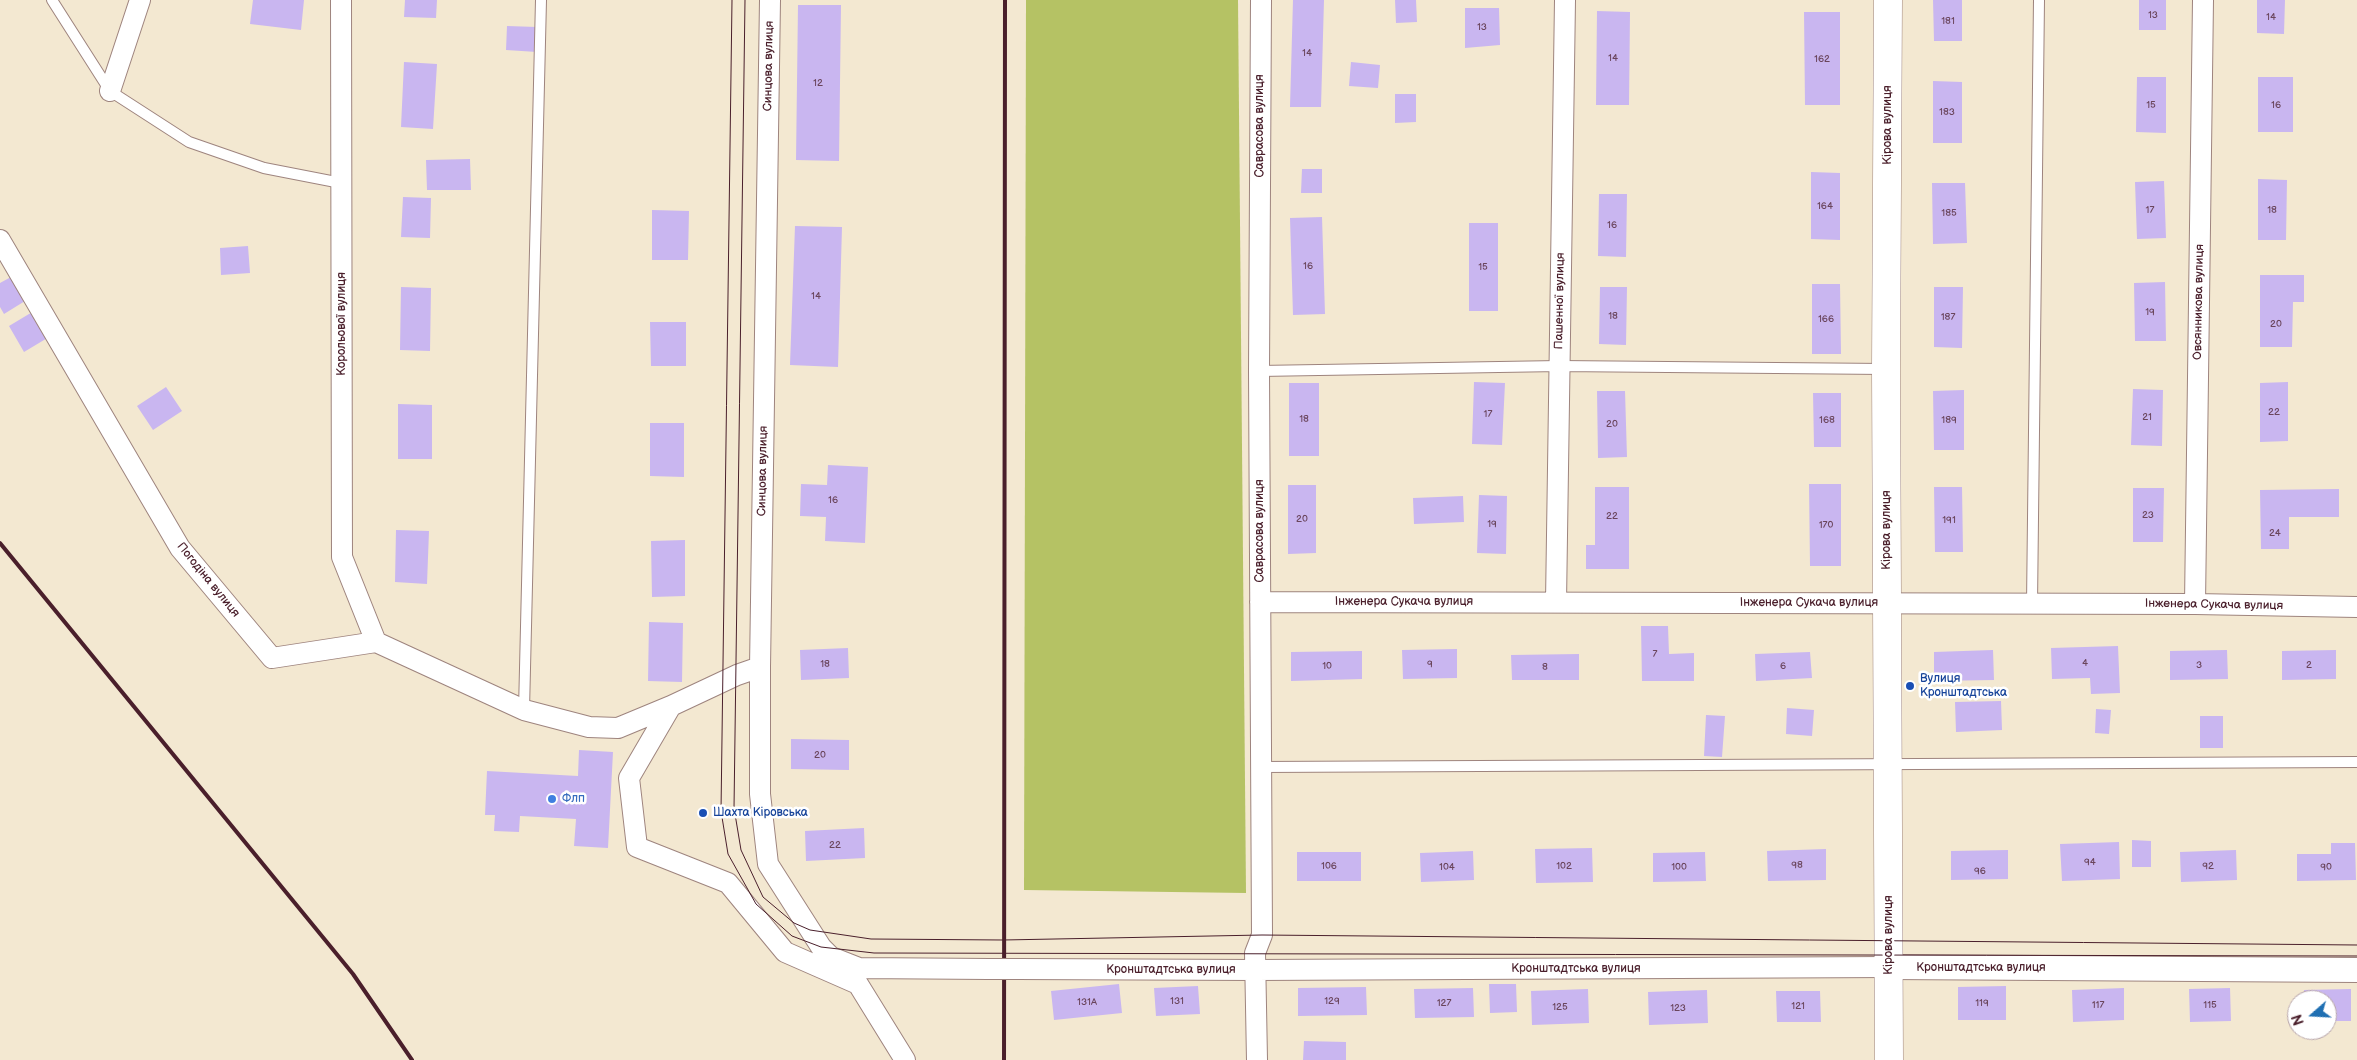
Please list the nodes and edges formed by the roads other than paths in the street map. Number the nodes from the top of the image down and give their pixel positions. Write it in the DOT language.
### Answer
graph roads {
  1 [pos="52,0"];
  2 [pos="140,0"];
  3 [pos="341,0"];
  4 [pos="541,0"];
  5 [pos="770,0"];
  6 [pos="1261,0"];
  7 [pos="1565,0"];
  8 [pos="1888,0"];
  9 [pos="2039,0"];
  10 [pos="2202,0"];
  11 [pos="110,91"];
  12 [pos="342,183"];
  13 [pos="0,240"];
  14 [pos="1559,366"];
  15 [pos="1886,369"];
  16 [pos="1259,371"];
  17 [pos="1260,602"];
  18 [pos="1556,602"];
  19 [pos="1887,603"];
  20 [pos="2032,604"];
  21 [pos="2194,604"];
  22 [pos="2357,608"];
  23 [pos="376,642"];
  24 [pos="760,667"];
  25 [pos="671,706"];
  26 [pos="524,710"];
  27 [pos="2357,762"];
  28 [pos="1888,766"];
  29 [pos="1261,767"];
  30 [pos="810,930"];
  31 [pos="1889,967"];
  32 [pos="1255,970"];
  33 [pos="2357,970"];
  34 [pos="905,1060"];
  35 [pos="1257,1060"];
  36 [pos="1889,1060"];
  1 -- 11 [label="lane"];
  2 -- 11 [label="street"];
  3 -- 12 [label="street, Корольової вулиця"];
  4 -- 26 [label="lane"];
  5 -- 24 [label="street, Синцова вулиця"];
  6 -- 16 [label="street, Саврасова вулиця"];
  7 -- 14 [label="street, Пашенної вулиця"];
  8 -- 15 [label="main road, Кірова вулиця"];
  9 -- 20 [label="lane"];
  10 -- 21 [label="street, Овсянникова вулиця"];
  11 -- 12 [label="lane"];
  12 -- 23 [label="street, Корольової вулиця"];
  13 -- 23 [label="street, Погодіна вулиця"];
  14 -- 15 [label="lane"];
  14 -- 16 [label="lane"];
  14 -- 18 [label="street, Пашенної вулиця"];
  15 -- 19 [label="main road, Кірова вулиця"];
  16 -- 17 [label="street, Саврасова вулиця"];
  17 -- 18 [label="street, Інженера Сукача вулиця"];
  17 -- 29 [label="street, Саврасова вулиця"];
  18 -- 19 [label="street, Інженера Сукача вулиця"];
  19 -- 20 [label="street, Інженера Сукача вулиця"];
  19 -- 28 [label="main road, Кірова вулиця"];
  20 -- 21 [label="street, Інженера Сукача вулиця"];
  21 -- 22 [label="street, Інженера Сукача вулиця"];
  23 -- 26 [label="street"];
  24 -- 25 [label="street"];
  24 -- 30 [label="street, Синцова вулиця"];
  25 -- 26 [label="street"];
  25 -- 34 [label="street"];
  27 -- 28 [label="lane"];
  28 -- 29 [label="lane"];
  28 -- 31 [label="main road, Кірова вулиця"];
  29 -- 32 [label="street, Саврасова вулиця"];
  30 -- 32 [label="street, Кронштадтська вулиця, bridge"];
  31 -- 32 [label="street, Кронштадтська вулиця"];
  31 -- 33 [label="street, Кронштадтська вулиця"];
  31 -- 36 [label="main road, Кірова вулиця"];
  32 -- 35 [label="street, Саврасова вулиця"];
}
